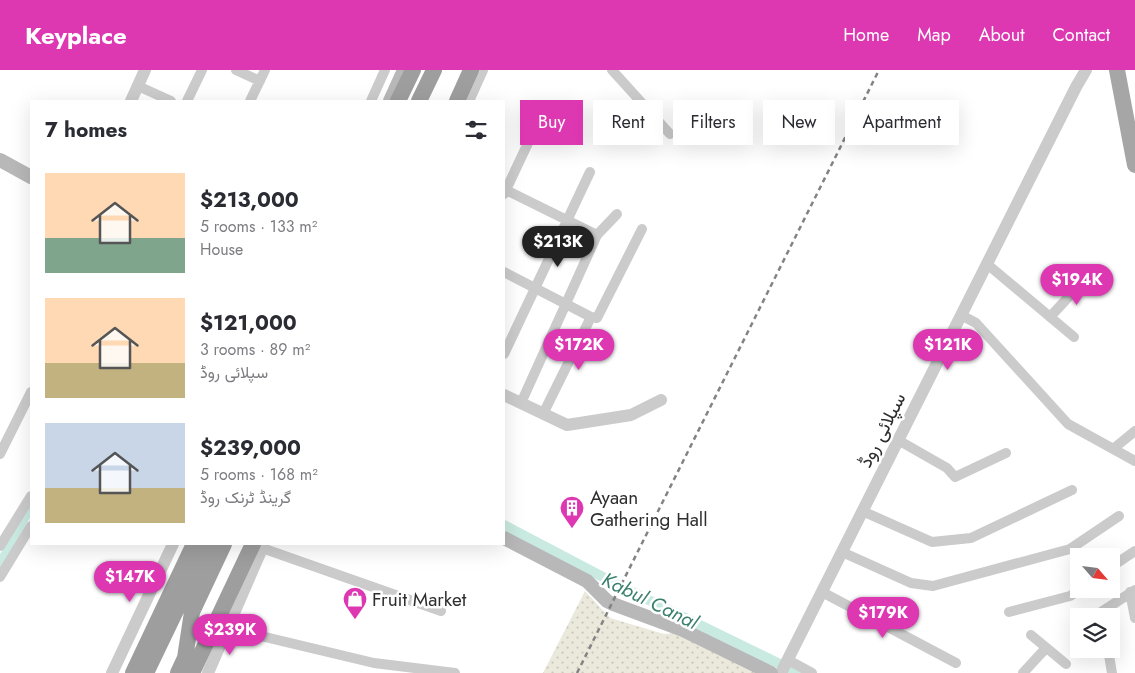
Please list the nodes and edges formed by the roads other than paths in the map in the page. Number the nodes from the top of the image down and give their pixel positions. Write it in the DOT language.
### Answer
graph roads {
  1 [pos="145,70"];
  2 [pos="202,70"];
  3 [pos="236,70"];
  4 [pos="265,70"];
  5 [pos="385,70"];
  6 [pos="404,70"];
  7 [pos="413,70"];
  8 [pos="434,70"];
  9 [pos="471,70"];
  10 [pos="482,70"];
  11 [pos="612,70"];
  12 [pos="1086,70"];
  13 [pos="1122,75"];
  14 [pos="260,81"];
  15 [pos="138,86"];
  16 [pos="131,100"];
  17 [pos="169,100"];
  18 [pos="187,100"];
  19 [pos="250,100"];
  20 [pos="371,100"];
  21 [pos="390,100"];
  22 [pos="398,100"];
  23 [pos="419,100"];
  24 [pos="457,100"];
  25 [pos="468,100"];
  26 [pos="1135,114"];
  27 [pos="1132,130"];
  28 [pos="670,134"];
  29 [pos="527,145"];
  30 [pos="0,160"];
  31 [pos="1135,165"];
  32 [pos="590,172"];
  33 [pos="30,176"];
  34 [pos="505,189"];
  35 [pos="505,191"];
  36 [pos="617,214"];
  37 [pos="566,220"];
  38 [pos="642,229"];
  39 [pos="597,235"];
  40 [pos="987,264"];
  41 [pos="505,272"];
  42 [pos="1086,278"];
  43 [pos="536,288"];
  44 [pos="566,304"];
  45 [pos="961,315"];
  46 [pos="1050,316"];
  47 [pos="591,317"];
  48 [pos="1074,337"];
  49 [pos="505,352"];
  50 [pos="30,394"];
  51 [pos="505,395"];
  52 [pos="661,400"];
  53 [pos="521,403"];
  54 [pos="544,414"];
  55 [pos="1135,431"];
  56 [pos="898,440"];
  57 [pos="1113,449"];
  58 [pos="1006,453"];
  59 [pos="0,454"];
  60 [pos="1135,461"];
  61 [pos="1072,490"];
  62 [pos="30,498"];
  63 [pos="862,511"];
  64 [pos="1119,516"];
  65 [pos="30,528"];
  66 [pos="505,539"];
  67 [pos="194,545"];
  68 [pos="208,545"];
  69 [pos="224,545"];
  70 [pos="260,545"];
  71 [pos="0,546"];
  72 [pos="170,548"];
  73 [pos="1135,550"];
  74 [pos="842,552"];
  75 [pos="186,561"];
  76 [pos="1120,561"];
  77 [pos="0,577"];
  78 [pos="1132,591"];
  79 [pos="822,592"];
  80 [pos="1070,596"];
  81 [pos="1109,608"];
  82 [pos="441,611"];
  83 [pos="1009,612"];
  84 [pos="1135,618"];
  85 [pos="227,628"];
  86 [pos="1031,635"];
  87 [pos="1046,648"];
  88 [pos="1110,658"];
  89 [pos="788,660"];
  90 [pos="956,663"];
  91 [pos="1066,664"];
  92 [pos="112,673"];
  93 [pos="133,673"];
  94 [pos="146,673"];
  95 [pos="178,673"];
  96 [pos="192,673"];
  97 [pos="208,673"];
  98 [pos="455,673"];
  99 [pos="771,673"];
  100 [pos="781,673"];
  101 [pos="812,673"];
  102 [pos="1023,673"];
  103 [pos="1112,673"];
  1 -- 15 [label="street"];
  2 -- 18 [label="street"];
  3 -- 14 [label="street"];
  4 -- 14 [label="street"];
  5 -- 20 [label="street"];
  6 -- 21 [label="main road"];
  7 -- 22 [label="highway"];
  8 -- 23 [label="highway"];
  9 -- 24 [label="highway"];
  10 -- 25 [label="street"];
  11 -- 28 [label="street"];
  12 -- 40 [label="street, سپلائی روڈ"];
  13 -- 26 [label="main road"];
  13 -- 27 [label="main road"];
  14 -- 19 [label="street"];
  15 -- 16 [label="street"];
  15 -- 17 [label="street"];
  27 -- 31 [label="main road"];
  29 -- 34 [label="street"];
  30 -- 33 [label="main road"];
  32 -- 37 [label="street"];
  35 -- 37 [label="street"];
  36 -- 39 [label="street"];
  37 -- 39 [label="street"];
  37 -- 43 [label="street"];
  38 -- 47 [label="street"];
  39 -- 44 [label="street"];
  40 -- 45 [label="street, سپلائی روڈ"];
  40 -- 46 [label="street"];
  41 -- 43 [label="street"];
  42 -- 46 [label="street"];
  43 -- 44 [label="street"];
  43 -- 49 [label="street"];
  44 -- 47 [label="street"];
  44 -- 53 [label="street"];
  45 -- 56 [label="street, سپلائی روڈ"];
  45 -- 57 [label="street"];
  46 -- 48 [label="street"];
  47 -- 54 [label="street"];
  50 -- 59 [label="street"];
  51 -- 53 [label="street"];
  52 -- 54 [label="street"];
  53 -- 54 [label="street"];
  55 -- 57 [label="street"];
  56 -- 58 [label="street"];
  56 -- 63 [label="street, سپلائی روڈ"];
  57 -- 60 [label="street"];
  61 -- 63 [label="street"];
  62 -- 71 [label="street"];
  63 -- 74 [label="street, سپلائی روڈ"];
  64 -- 74 [label="street"];
  65 -- 77 [label="street"];
  66 -- 99 [label="main road"];
  67 -- 75 [label="highway"];
  68 -- 94 [label="highway"];
  69 -- 95 [label="highway"];
  70 -- 82 [label="street"];
  70 -- 85 [label="street"];
  70 -- 96 [label="highway"];
  72 -- 75 [label="street"];
  72 -- 92 [label="street"];
  73 -- 76 [label="street"];
  74 -- 79 [label="street, سپلائی روڈ"];
  75 -- 93 [label="highway"];
  78 -- 81 [label="street"];
  78 -- 84 [label="street"];
  79 -- 89 [label="street, سپلائی روڈ"];
  79 -- 90 [label="street"];
  80 -- 83 [label="street"];
  85 -- 97 [label="street"];
  85 -- 98 [label="street"];
  86 -- 87 [label="street"];
  87 -- 91 [label="street"];
  87 -- 102 [label="street"];
  88 -- 103 [label="street"];
  89 -- 100 [label="street, سپلائی روڈ"];
  89 -- 101 [label="street"];
}
